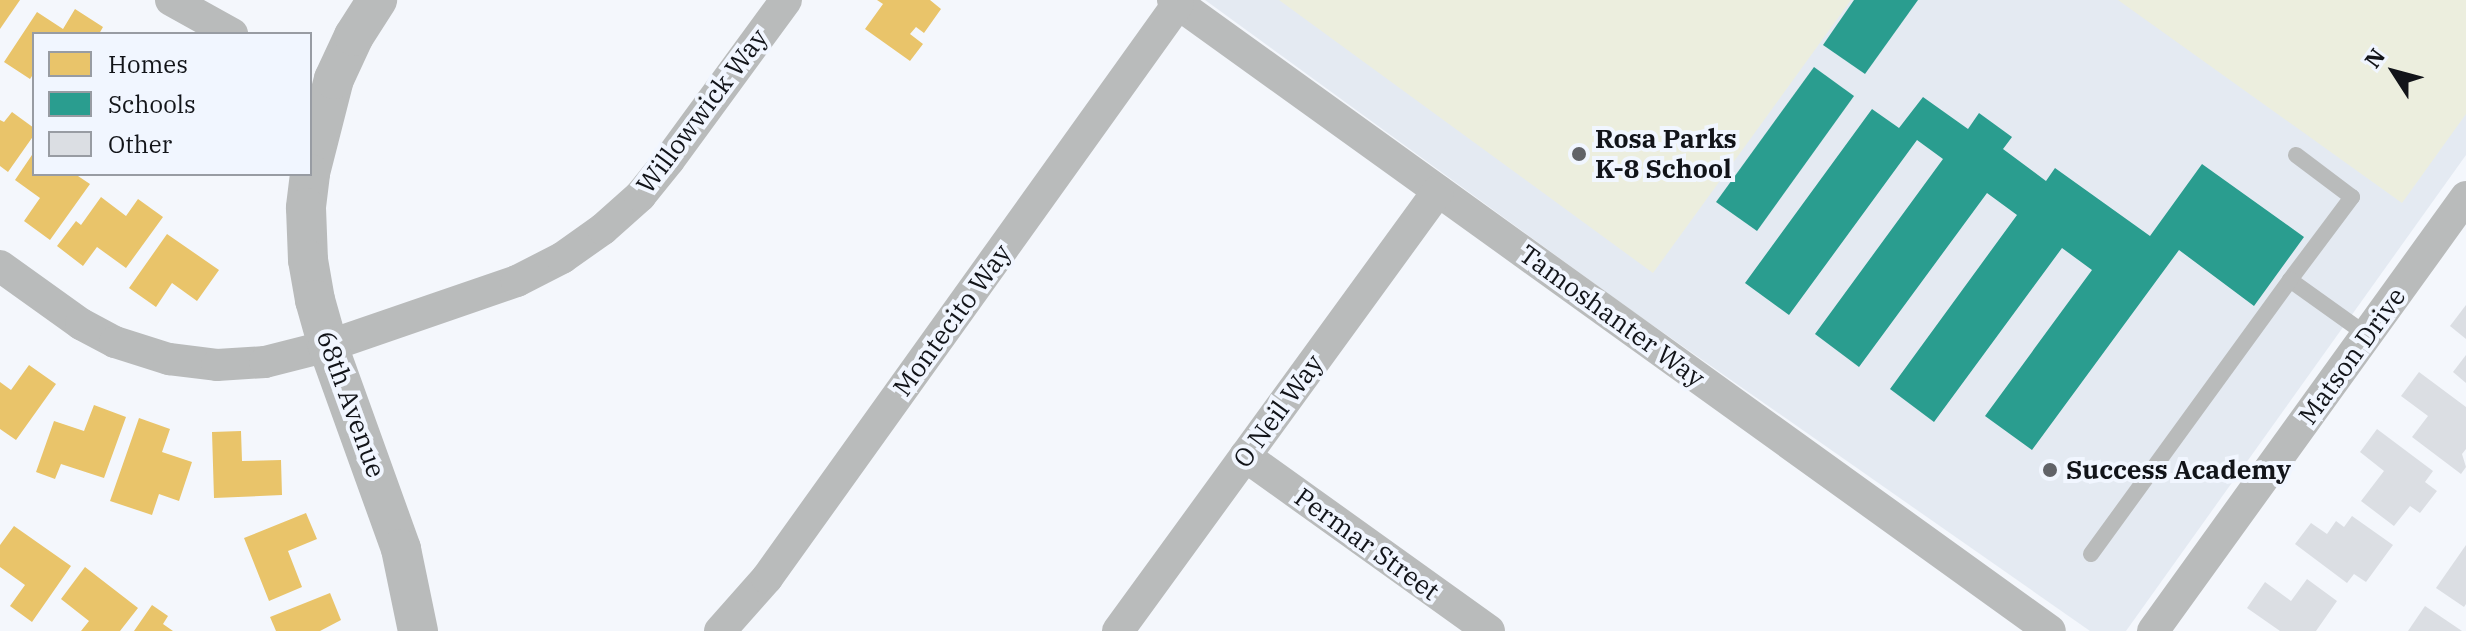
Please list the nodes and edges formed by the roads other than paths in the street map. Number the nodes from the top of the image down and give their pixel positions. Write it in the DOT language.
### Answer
graph roads {
  1 [pos="171,0"];
  2 [pos="377,0"];
  3 [pos="786,0"];
  4 [pos="1176,2"];
  5 [pos="228,32"];
  6 [pos="322,74"];
  7 [pos="2296,155"];
  8 [pos="312,157"];
  9 [pos="310,176"];
  10 [pos="1438,191"];
  11 [pos="2466,197"];
  12 [pos="0,266"];
  13 [pos="2290,280"];
  14 [pos="2367,335"];
  15 [pos="328,346"];
  16 [pos="1245,456"];
  17 [pos="2091,554"];
  18 [pos="418,631"];
  19 [pos="720,631"];
  20 [pos="1118,631"];
  21 [pos="1489,631"];
  22 [pos="2050,631"];
  23 [pos="2153,631"];
  1 -- 5 [label="street"];
  2 -- 6 [label="street, 68th Avenue"];
  3 -- 15 [label="street, Willowwick Way"];
  4 -- 10 [label="street, Tamoshanter Way"];
  4 -- 19 [label="street, Montecito Way"];
  6 -- 8 [label="street, 68th Avenue"];
  7 -- 13 [label="lane"];
  9 -- 15 [label="street, 68th Avenue"];
  10 -- 16 [label="street, O Neil Way"];
  10 -- 22 [label="street, Tamoshanter Way"];
  11 -- 14 [label="street, Matson Drive"];
  12 -- 15 [label="street, Willowwick Way"];
  13 -- 14 [label="lane"];
  13 -- 17 [label="lane"];
  14 -- 23 [label="street, Matson Drive"];
  15 -- 18 [label="street, 68th Avenue"];
  16 -- 20 [label="street, O Neil Way"];
  16 -- 21 [label="street, Permar Street"];
}
